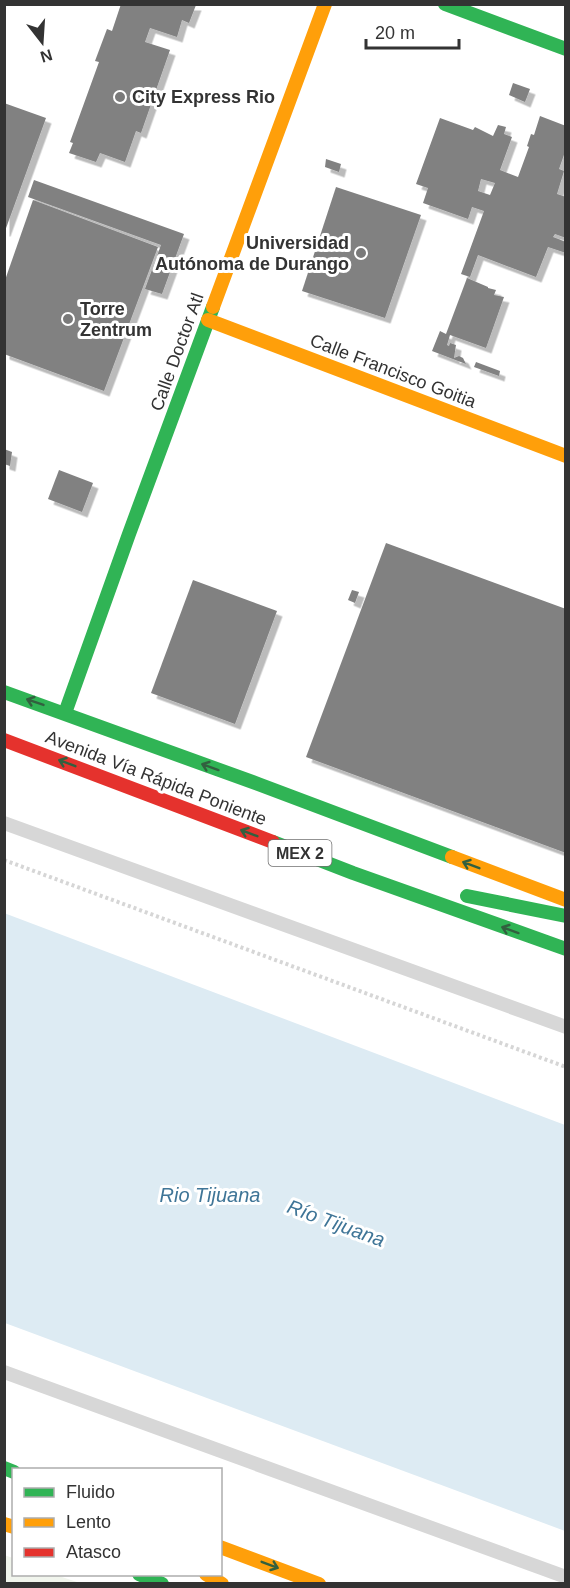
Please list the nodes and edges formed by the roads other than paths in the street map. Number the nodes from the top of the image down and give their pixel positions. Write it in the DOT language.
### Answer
graph roads {
  1 [pos="325,4"];
  2 [pos="445,4"];
  3 [pos="566,49"];
  4 [pos="208,320"];
  5 [pos="566,456"];
  6 [pos="4,692"];
  7 [pos="65,713"];
  8 [pos="4,740"];
  9 [pos="4,823"];
  10 [pos="353,873"];
  11 [pos="566,900"];
  12 [pos="566,916"];
  13 [pos="566,949"];
  14 [pos="566,1027"];
  15 [pos="4,1372"];
  16 [pos="222,1547"];
  17 [pos="142,1576"];
  18 [pos="208,1576"];
  19 [pos="566,1577"];
  20 [pos="162,1584"];
  21 [pos="222,1584"];
  22 [pos="319,1584"];
  1 -- 4 [label="main road, Calle Doctor Atl"];
  2 -- 3 [label="main road"];
  4 -- 5 [label="main road, Calle Francisco Goitia"];
  4 -- 7 [label="main road, Calle Doctor Atl"];
  7 -- 6 [label="main road, Avenida Vía Rápida Poniente, one-way"];
  11 -- 7 [label="main road, Avenida Vía Rápida Poniente, one-way"];
  10 -- 8 [label="main road, Avenida Vía Rápida Poniente / MEX 2, one-way"];
  9 -- 14 [label="lane"];
  10 -- 12 [label="main road"];
  13 -- 10 [label="main road, Avenida Vía Rápida Poniente / MEX 2, one-way"];
  15 -- 19 [label="lane"];
  16 -- 22 [label="main road, one-way"];
  17 -- 20 [label="main road"];
  18 -- 21 [label="main road"];
}
